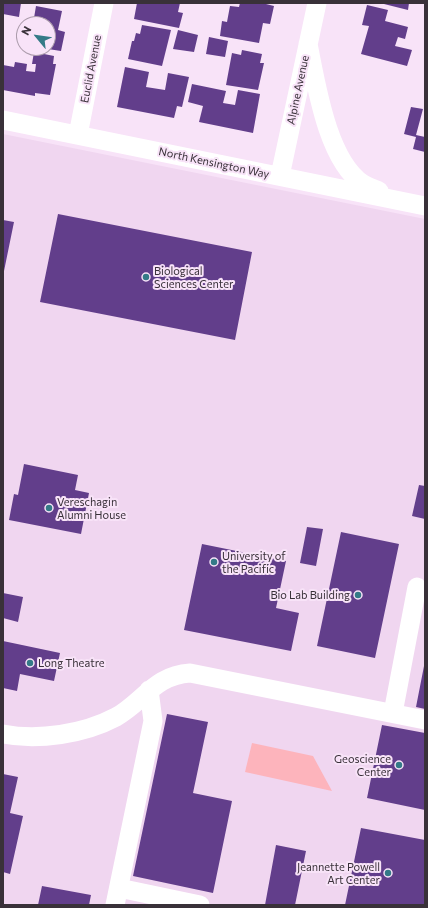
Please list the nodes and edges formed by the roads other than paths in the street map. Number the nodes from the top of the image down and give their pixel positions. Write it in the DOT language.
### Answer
graph roads {
  1 [pos="104,3"];
  2 [pos="317,3"];
  3 [pos="308,44"];
  4 [pos="3,120"];
  5 [pos="78,135"];
  6 [pos="280,176"];
  7 [pos="398,200"];
  8 [pos="425,206"];
  9 [pos="417,587"];
  10 [pos="149,690"];
  11 [pos="393,713"];
  12 [pos="425,720"];
  13 [pos="3,734"];
  14 [pos="117,896"];
  15 [pos="200,905"];
  1 -- 5 [label="street, Euclid Avenue"];
  2 -- 3 [label="street, Alpine Avenue"];
  3 -- 6 [label="street, Alpine Avenue"];
  3 -- 7 [label="street"];
  4 -- 5 [label="street, North Kensington Way"];
  5 -- 6 [label="street, North Kensington Way"];
  6 -- 7 [label="street, North Kensington Way"];
  7 -- 8 [label="street, North Kensington Way"];
  9 -- 11 [label="street"];
  10 -- 11 [label="street"];
  10 -- 13 [label="street"];
  10 -- 14 [label="street"];
  11 -- 12 [label="street"];
  14 -- 15 [label="street"];
}
